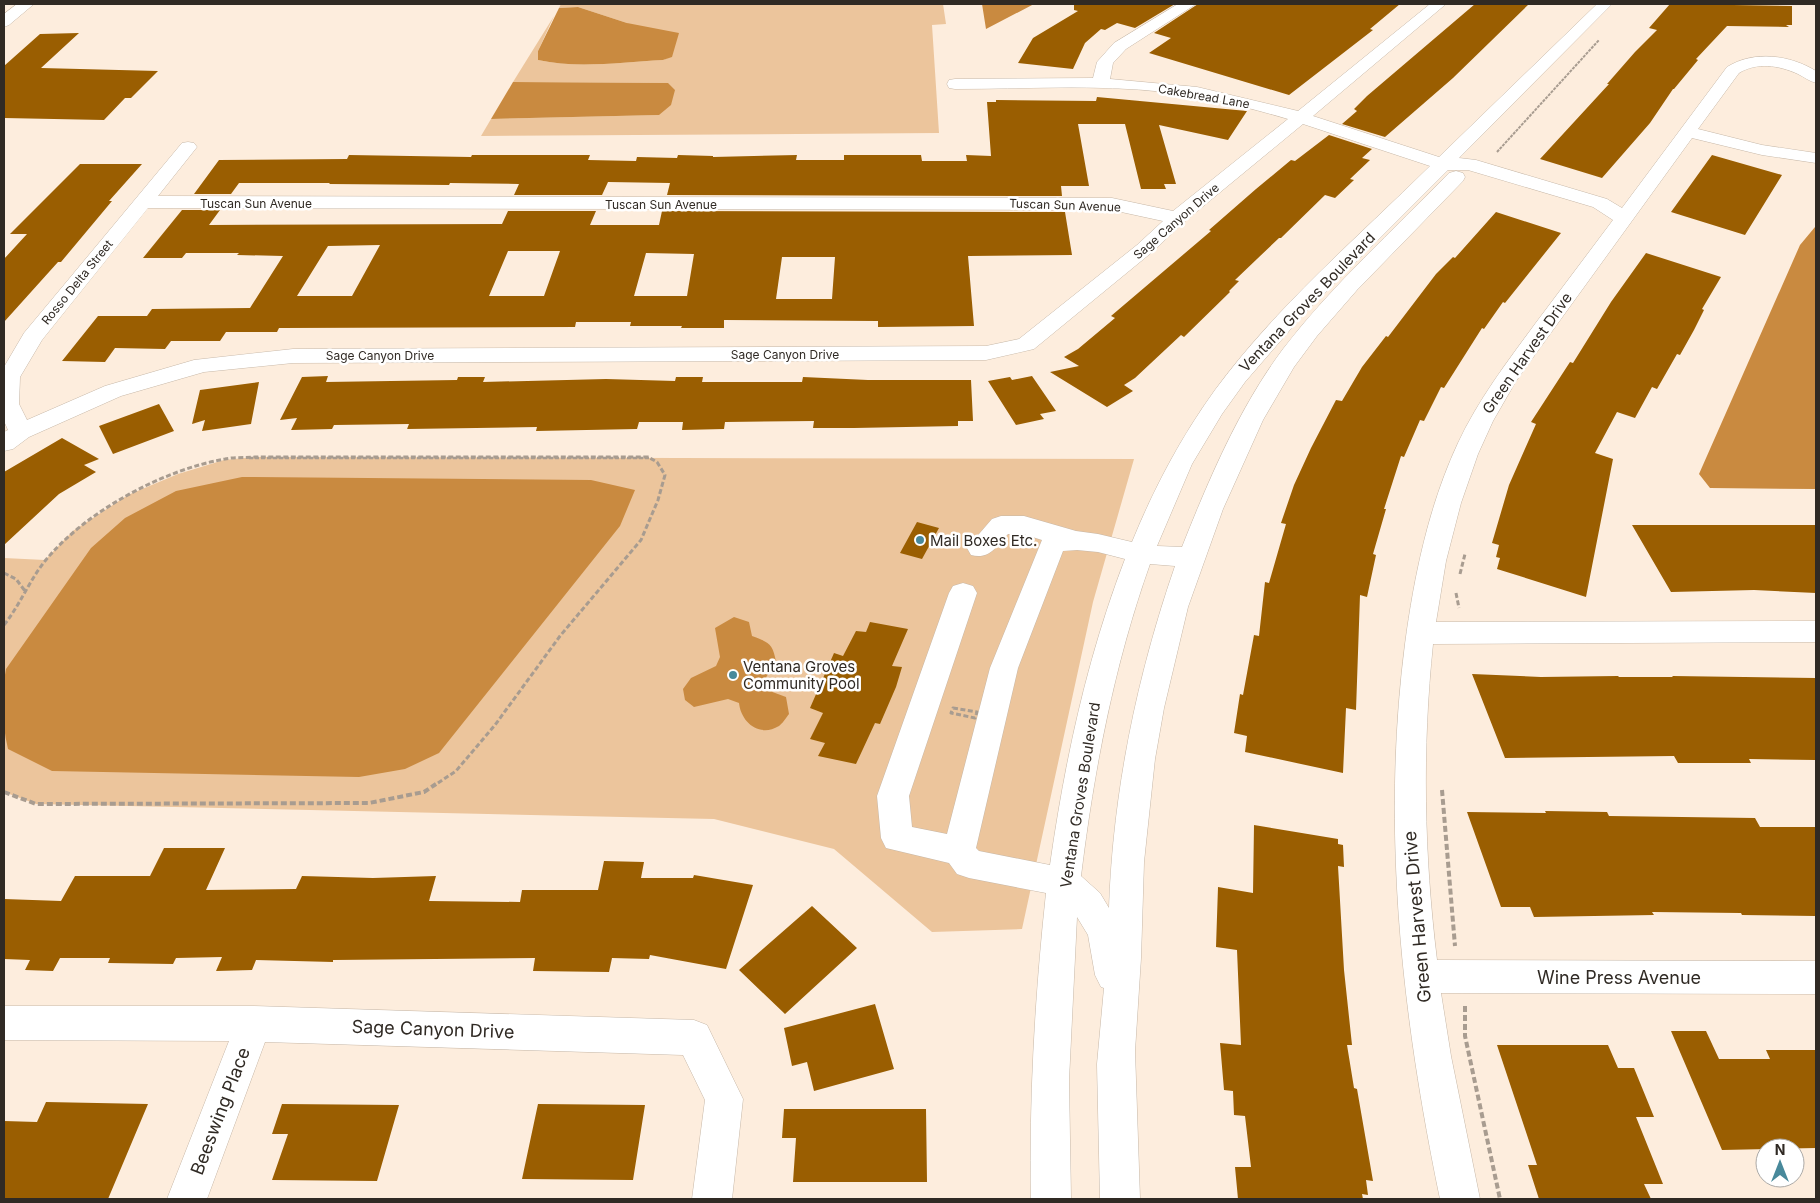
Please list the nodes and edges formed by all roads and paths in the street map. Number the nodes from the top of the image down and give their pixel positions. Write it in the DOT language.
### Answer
graph roads {
  1 [pos="26,4"];
  2 [pos="1188,4"];
  3 [pos="1440,4"];
  4 [pos="1605,4"];
  5 [pos="1618,4"];
  6 [pos="4,22"];
  7 [pos="1601,37"];
  8 [pos="1816,78"];
  9 [pos="955,84"];
  10 [pos="1100,84"];
  11 [pos="1300,118"];
  12 [pos="1688,132"];
  13 [pos="188,147"];
  14 [pos="1816,158"];
  15 [pos="1465,168"];
  16 [pos="142,202"];
  17 [pos="1177,218"];
  18 [pos="1624,218"];
  19 [pos="12,438"];
  20 [pos="1070,539"];
  21 [pos="980,548"];
  22 [pos="1141,553"];
  23 [pos="1191,557"];
  24 [pos="4,573"];
  25 [pos="25,591"];
  26 [pos="963,593"];
  27 [pos="4,625"];
  28 [pos="1816,632"];
  29 [pos="1420,633"];
  30 [pos="4,792"];
  31 [pos="959,851"];
  32 [pos="1064,882"];
  33 [pos="1421,976"];
  34 [pos="1816,978"];
  35 [pos="1120,1011"];
  36 [pos="4,1023"];
  37 [pos="254,1024"];
  38 [pos="186,1199"];
  39 [pos="712,1199"];
  40 [pos="1051,1199"];
  41 [pos="1120,1199"];
  42 [pos="1460,1199"];
  1 -- 6 [label="street"];
  2 -- 10 [label="street"];
  3 -- 11 [label="street, Sage Canyon Drive"];
  4 -- 15 [label="street, Ventana Groves Boulevard"];
  5 -- 15 [label="street, Ventana Groves Boulevard"];
  7 -- 15 [label="path"];
  8 -- 12 [label="street, Green Harvest Drive"];
  9 -- 10 [label="street, Cakebread Lane"];
  10 -- 11 [label="street, Cakebread Lane"];
  11 -- 15 [label="street, Cakebread Lane"];
  11 -- 17 [label="street, Sage Canyon Drive"];
  12 -- 14 [label="street"];
  12 -- 18 [label="street, Green Harvest Drive"];
  13 -- 16 [label="street, Rosso Delta Street"];
  15 -- 18 [label="street, Cakebread Lane"];
  15 -- 18 [label="street, Cakebread Lane"];
  15 -- 22 [label="street, Ventana Groves Boulevard"];
  15 -- 23 [label="street, Ventana Groves Boulevard"];
  16 -- 17 [label="street, Tuscan Sun Avenue"];
  16 -- 19 [label="street, Rosso Delta Street"];
  17 -- 19 [label="street, Sage Canyon Drive"];
  18 -- 29 [label="street, Green Harvest Drive"];
  20 -- 21 [label="street"];
  20 -- 22 [label="street"];
  20 -- 31 [label="street"];
  22 -- 23 [label="street"];
  22 -- 32 [label="street, Ventana Groves Boulevard"];
  23 -- 35 [label="street, Ventana Groves Boulevard"];
  24 -- 25 [label="path"];
  25 -- 27 [label="path"];
  25 -- 30 [label="path"];
  26 -- 31 [label="street"];
  28 -- 29 [label="street"];
  29 -- 33 [label="street, Green Harvest Drive"];
  31 -- 32 [label="street"];
  32 -- 35 [label="street"];
  32 -- 40 [label="street, Ventana Groves Boulevard"];
  33 -- 34 [label="street, Wine Press Avenue"];
  33 -- 42 [label="street, Green Harvest Drive"];
  35 -- 41 [label="street, Ventana Groves Boulevard"];
  36 -- 37 [label="street, Sage Canyon Drive"];
  37 -- 38 [label="street, Beeswing Place"];
  37 -- 39 [label="street, Sage Canyon Drive"];
}
